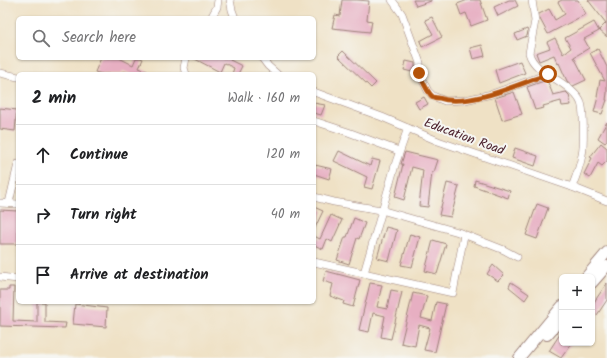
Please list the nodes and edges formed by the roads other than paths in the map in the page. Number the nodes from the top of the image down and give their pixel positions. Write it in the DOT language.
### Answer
graph roads {
  1 [pos="218,0"];
  2 [pos="230,0"];
  3 [pos="392,0"];
  4 [pos="532,0"];
  5 [pos="212,16"];
  6 [pos="234,16"];
  7 [pos="186,60"];
  8 [pos="264,60"];
  9 [pos="184,72"];
  10 [pos="276,72"];
  11 [pos="0,73"];
  12 [pos="548,74"];
  13 [pos="16,77"];
  14 [pos="316,93"];
  15 [pos="316,122"];
  16 [pos="408,128"];
  17 [pos="399,151"];
  18 [pos="16,173"];
  19 [pos="572,187"];
  20 [pos="316,198"];
  21 [pos="607,201"];
  22 [pos="0,202"];
  23 [pos="9,203"];
  24 [pos="16,204"];
  25 [pos="381,210"];
  26 [pos="464,235"];
  27 [pos="607,252"];
  28 [pos="517,257"];
  29 [pos="316,262"];
  30 [pos="607,266"];
  31 [pos="364,273"];
  32 [pos="589,274"];
  33 [pos="0,277"];
  34 [pos="16,279"];
  35 [pos="595,280"];
  36 [pos="559,310"];
  37 [pos="559,321"];
  38 [pos="519,358"];
  39 [pos="527,358"];
  1 -- 5 [label="street"];
  2 -- 6 [label="street"];
  3 -- 12 [label="street"];
  4 -- 12 [label="street"];
  7 -- 9 [label="street"];
  8 -- 10 [label="street"];
  11 -- 13 [label="street"];
  12 -- 19 [label="street"];
  14 -- 16 [label="street, Education Road"];
  15 -- 17 [label="street"];
  16 -- 17 [label="street"];
  16 -- 19 [label="street, Education Road"];
  17 -- 25 [label="street"];
  18 -- 23 [label="street"];
  19 -- 21 [label="street, Education Road"];
  20 -- 25 [label="street"];
  22 -- 23 [label="street"];
  23 -- 24 [label="street"];
  25 -- 26 [label="street"];
  25 -- 31 [label="street"];
  26 -- 28 [label="street"];
  26 -- 31 [label="street"];
  27 -- 32 [label="highway"];
  29 -- 31 [label="street"];
  30 -- 35 [label="highway"];
  33 -- 34 [label="street"];
  36 -- 38 [label="highway"];
  37 -- 39 [label="highway"];
}
